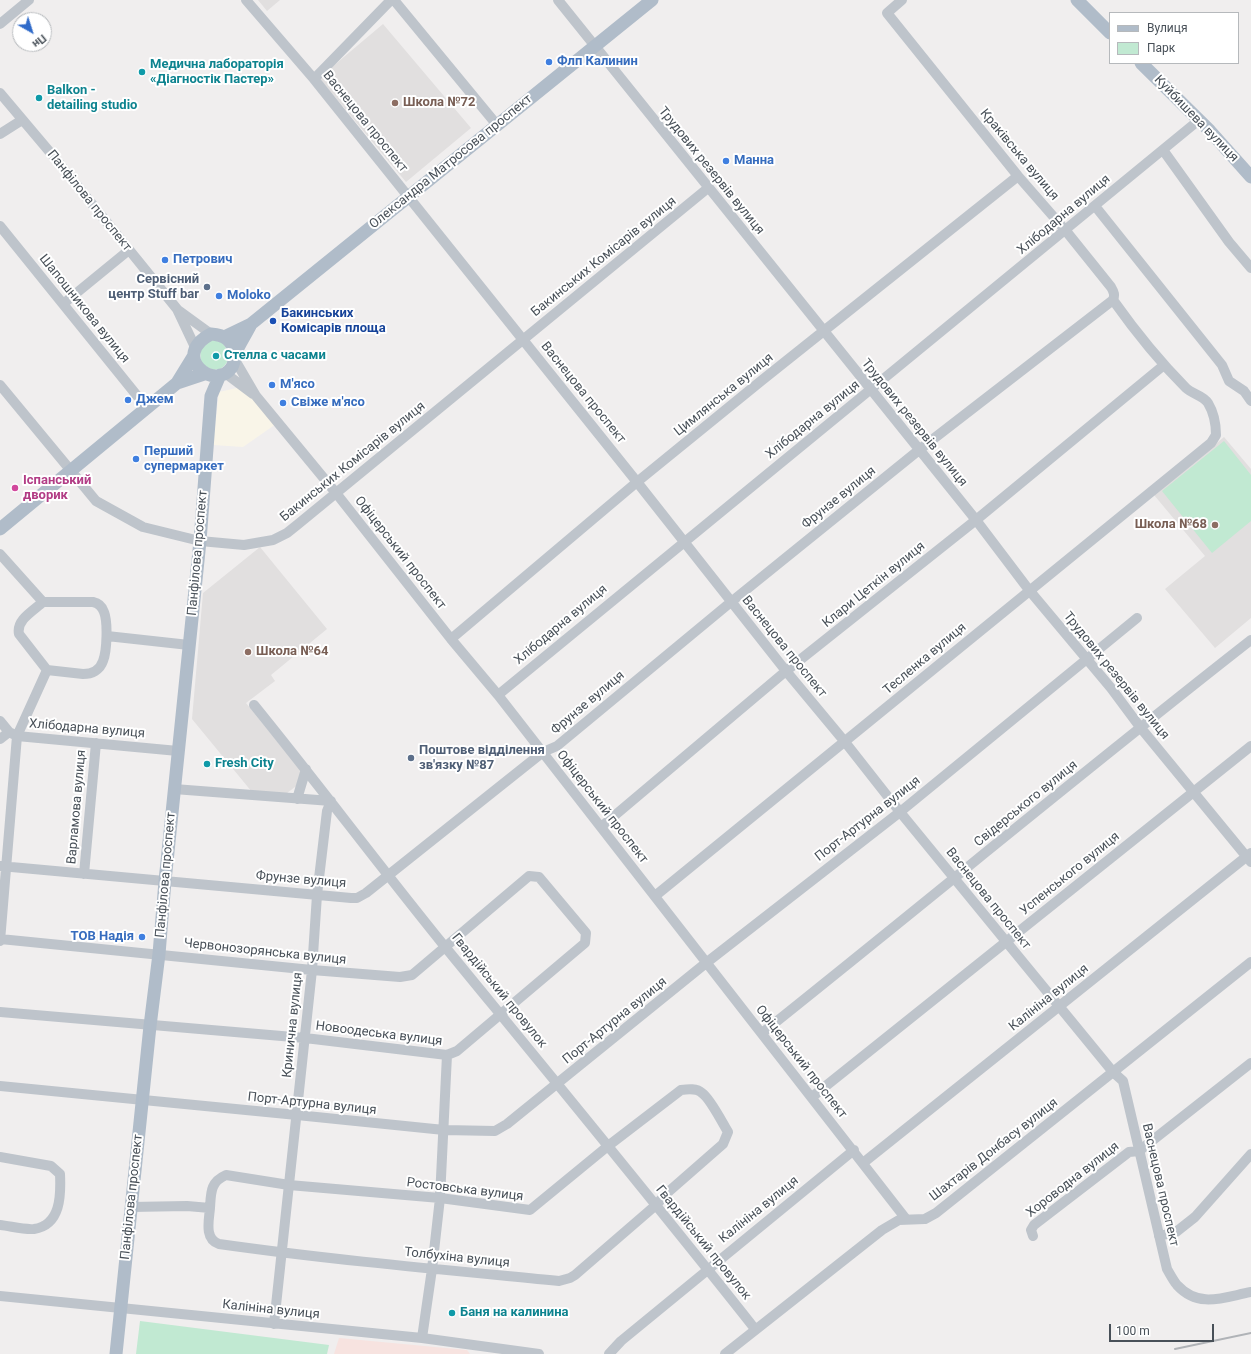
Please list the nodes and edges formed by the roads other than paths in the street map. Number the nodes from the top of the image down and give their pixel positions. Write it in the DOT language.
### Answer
graph roads {
  1 [pos="29,0"];
  2 [pos="246,0"];
  3 [pos="391,0"];
  4 [pos="394,0"];
  5 [pos="558,0"];
  6 [pos="652,0"];
  7 [pos="902,0"];
  8 [pos="1077,0"];
  9 [pos="0,24"];
  10 [pos="1109,32"];
  11 [pos="595,46"];
  12 [pos="1142,64"];
  13 [pos="314,79"];
  14 [pos="0,93"];
  15 [pos="22,120"];
  16 [pos="1199,120"];
  17 [pos="497,125"];
  18 [pos="0,134"];
  19 [pos="1163,150"];
  20 [pos="1018,176"];
  21 [pos="1251,177"];
  22 [pos="708,188"];
  23 [pos="409,197"];
  24 [pos="1095,206"];
  25 [pos="0,226"];
  26 [pos="1066,230"];
  27 [pos="129,250"];
  28 [pos="1251,268"];
  29 [pos="1113,300"];
  30 [pos="63,304"];
  31 [pos="176,309"];
  32 [pos="251,324"];
  33 [pos="823,331"];
  34 [pos="211,334"];
  35 [pos="224,336"];
  36 [pos="523,340"];
  37 [pos="194,352"];
  38 [pos="235,356"];
  39 [pos="1164,365"];
  40 [pos="204,374"];
  41 [pos="223,374"];
  42 [pos="177,383"];
  43 [pos="0,385"];
  44 [pos="871,390"];
  45 [pos="211,396"];
  46 [pos="256,396"];
  47 [pos="1251,401"];
  48 [pos="147,408"];
  49 [pos="1211,443"];
  50 [pos="919,450"];
  51 [pos="71,471"];
  52 [pos="637,482"];
  53 [pos="336,493"];
  54 [pos="976,520"];
  55 [pos="0,529"];
  56 [pos="200,541"];
  57 [pos="683,542"];
  58 [pos="0,554"];
  59 [pos="1029,590"];
  60 [pos="42,602"];
  61 [pos="731,602"];
  62 [pos="1137,618"];
  63 [pos="107,636"];
  64 [pos="451,638"];
  65 [pos="1251,640"];
  66 [pos="189,645"];
  67 [pos="1086,659"];
  68 [pos="47,670"];
  69 [pos="786,671"];
  70 [pos="498,695"];
  71 [pos="254,706"];
  72 [pos="0,721"];
  73 [pos="1140,727"];
  74 [pos="13,734"];
  75 [pos="0,739"];
  76 [pos="846,742"];
  77 [pos="96,743"];
  78 [pos="1251,746"];
  79 [pos="178,751"];
  80 [pos="543,752"];
  81 [pos="306,769"];
  82 [pos="174,789"];
  83 [pos="1194,792"];
  84 [pos="297,799"];
  85 [pos="332,801"];
  86 [pos="900,812"];
  87 [pos="601,826"];
  88 [pos="1250,857"];
  89 [pos="3,867"];
  90 [pos="84,874"];
  91 [pos="389,876"];
  92 [pos="955,879"];
  93 [pos="165,880"];
  94 [pos="317,895"];
  95 [pos="655,896"];
  96 [pos="0,940"];
  97 [pos="1006,942"];
  98 [pos="445,947"];
  99 [pos="159,954"];
  100 [pos="1251,962"];
  101 [pos="706,963"];
  102 [pos="312,970"];
  103 [pos="1059,1006"];
  104 [pos="0,1012"];
  105 [pos="500,1013"];
  106 [pos="150,1026"];
  107 [pos="762,1033"];
  108 [pos="305,1038"];
  109 [pos="447,1055"];
  110 [pos="1251,1063"];
  111 [pos="1113,1072"];
  112 [pos="558,1084"];
  113 [pos="0,1086"];
  114 [pos="812,1097"];
  115 [pos="142,1101"];
  116 [pos="715,1110"];
  117 [pos="297,1114"];
  118 [pos="444,1130"];
  119 [pos="608,1146"];
  120 [pos="854,1150"];
  121 [pos="1139,1151"];
  122 [pos="1251,1154"];
  123 [pos="0,1157"];
  124 [pos="864,1163"];
  125 [pos="289,1185"];
  126 [pos="440,1198"];
  127 [pos="656,1205"];
  128 [pos="131,1208"];
  129 [pos="210,1208"];
  130 [pos="906,1219"];
  131 [pos="0,1225"];
  132 [pos="1033,1236"];
  133 [pos="1159,1236"];
  134 [pos="282,1253"];
  135 [pos="432,1269"];
  136 [pos="708,1269"];
  137 [pos="1251,1292"];
  138 [pos="0,1296"];
  139 [pos="121,1308"];
  140 [pos="274,1324"];
  141 [pos="755,1329"];
  142 [pos="422,1338"];
  143 [pos="116,1354"];
  144 [pos="539,1354"];
  145 [pos="609,1354"];
  146 [pos="725,1354"];
  1 -- 9 [label="street"];
  2 -- 13 [label="street, Васнецова проспект"];
  3 -- 13 [label="street"];
  4 -- 17 [label="street"];
  5 -- 11 [label="street, Трудових резервів вулиця"];
  6 -- 11 [label="main road, Олександра Матросова проспект"];
  7 -- 20 [label="street, Краківська вулиця"];
  8 -- 10 [label="main road"];
  11 -- 17 [label="main road, Олександра Матросова проспект"];
  11 -- 22 [label="street, Трудових резервів вулиця"];
  12 -- 16 [label="main road, Куйбишева вулиця"];
  13 -- 23 [label="street, Васнецова проспект"];
  14 -- 15 [label="street, Панфілова проспект"];
  15 -- 18 [label="street"];
  15 -- 27 [label="street, Панфілова проспект"];
  16 -- 19 [label="street, Хлібодарна вулиця"];
  16 -- 21 [label="main road, Куйбишева вулиця"];
  17 -- 23 [label="main road, Олександра Матросова проспект"];
  19 -- 24 [label="street, Хлібодарна вулиця"];
  19 -- 28 [label="street"];
  20 -- 26 [label="street, Краківська вулиця"];
  20 -- 33 [label="street, Цимлянська вулиця"];
  22 -- 33 [label="street, Трудових резервів вулиця"];
  22 -- 36 [label="street, Бакинських Комісарів вулиця"];
  23 -- 32 [label="main road, Олександра Матросова проспект"];
  23 -- 36 [label="street, Васнецова проспект"];
  24 -- 26 [label="street, Хлібодарна вулиця"];
  24 -- 47 [label="street"];
  25 -- 30 [label="street, Шапошникова вулиця"];
  26 -- 29 [label="street, Краківська вулиця"];
  26 -- 44 [label="street, Хлібодарна вулиця"];
  27 -- 30 [label="street"];
  27 -- 31 [label="street, Панфілова проспект"];
  29 -- 39 [label="street, Краківська вулиця"];
  29 -- 50 [label="street, Фрунзе вулиця"];
  30 -- 48 [label="street, Шапошникова вулиця"];
  31 -- 34 [label="street, Панфілова проспект"];
  31 -- 37 [label="street, Панфілова проспект"];
  32 -- 35 [label="main road"];
  32 -- 38 [label="main road"];
  33 -- 44 [label="street, Трудових резервів вулиця"];
  33 -- 52 [label="street, Цимлянська вулиця"];
  34 -- 35 [label="main road"];
  34 -- 37 [label="main road"];
  35 -- 38 [label="main road"];
  36 -- 52 [label="street, Васнецова проспект"];
  36 -- 53 [label="street, Бакинських Комісарів вулиця"];
  37 -- 40 [label="main road"];
  37 -- 42 [label="main road"];
  38 -- 41 [label="main road"];
  38 -- 46 [label="street"];
  39 -- 49 [label="street, Краківська вулиця"];
  39 -- 54 [label="street, Клари Цеткін вулиця"];
  40 -- 41 [label="main road"];
  40 -- 42 [label="main road"];
  40 -- 45 [label="main road, Панфілова проспект"];
  41 -- 45 [label="main road, Панфілова проспект"];
  41 -- 46 [label="street"];
  42 -- 48 [label="main road"];
  43 -- 51 [label="street, Бакинських Комісарів вулиця"];
  44 -- 50 [label="street, Трудових резервів вулиця"];
  44 -- 57 [label="street, Хлібодарна вулиця"];
  45 -- 56 [label="main road, Панфілова проспект"];
  46 -- 53 [label="street, Офіцерський проспект"];
  48 -- 51 [label="main road"];
  49 -- 59 [label="street, Тесленка вулиця"];
  50 -- 54 [label="street, Трудових резервів вулиця"];
  50 -- 61 [label="street, Фрунзе вулиця"];
  51 -- 55 [label="main road"];
  51 -- 56 [label="street, Бакинських Комісарів вулиця"];
  52 -- 57 [label="street, Васнецова проспект"];
  52 -- 64 [label="street, Цимлянська вулиця"];
  53 -- 56 [label="street, Бакинських Комісарів вулиця"];
  53 -- 64 [label="street, Офіцерський проспект"];
  54 -- 59 [label="street, Трудових резервів вулиця"];
  54 -- 69 [label="street, Клари Цеткін вулиця"];
  56 -- 66 [label="main road, Панфілова проспект"];
  57 -- 61 [label="street, Васнецова проспект"];
  57 -- 70 [label="street, Хлібодарна вулиця"];
  58 -- 60 [label="street"];
  59 -- 67 [label="street, Трудових резервів вулиця"];
  59 -- 76 [label="street, Тесленка вулиця"];
  60 -- 63 [label="street"];
  60 -- 68 [label="street"];
  61 -- 69 [label="street, Васнецова проспект"];
  61 -- 80 [label="street, Фрунзе вулиця"];
  62 -- 67 [label="street, Порт-Артурна вулиця"];
  63 -- 66 [label="street"];
  63 -- 68 [label="street"];
  64 -- 70 [label="street, Офіцерський проспект"];
  65 -- 73 [label="street, Свідерського вулиця"];
  66 -- 79 [label="main road, Панфілова проспект"];
  67 -- 73 [label="street, Трудових резервів вулиця"];
  67 -- 86 [label="street, Порт-Артурна вулиця"];
  68 -- 74 [label="street"];
  69 -- 76 [label="street, Васнецова проспект"];
  69 -- 87 [label="street, Клари Цеткін вулиця"];
  70 -- 80 [label="street, Офіцерський проспект"];
  71 -- 81 [label="street, Гвардійський провулок"];
  72 -- 74 [label="street"];
  73 -- 83 [label="street, Трудових резервів вулиця"];
  73 -- 92 [label="street, Свідерського вулиця"];
  74 -- 75 [label="street"];
  74 -- 77 [label="street, Хлібодарна вулиця"];
  74 -- 89 [label="street"];
  76 -- 86 [label="street, Васнецова проспект"];
  76 -- 95 [label="street, Тесленка вулиця"];
  77 -- 79 [label="street, Хлібодарна вулиця"];
  77 -- 90 [label="street, Варламова вулиця"];
  78 -- 83 [label="street, Успенського вулиця"];
  79 -- 82 [label="main road, Панфілова проспект"];
  80 -- 87 [label="street, Офіцерський проспект"];
  80 -- 91 [label="street, Фрунзе вулиця"];
  81 -- 84 [label="street"];
  81 -- 85 [label="street, Гвардійський провулок"];
  82 -- 84 [label="street"];
  82 -- 93 [label="main road, Панфілова проспект"];
  83 -- 88 [label="street, Трудових резервів вулиця"];
  83 -- 97 [label="street, Успенського вулиця"];
  84 -- 85 [label="street"];
  85 -- 91 [label="street, Гвардійський провулок"];
  85 -- 94 [label="street, Кринична вулиця"];
  86 -- 92 [label="street, Васнецова проспект"];
  86 -- 101 [label="street, Порт-Артурна вулиця"];
  87 -- 95 [label="street, Офіцерський проспект"];
  88 -- 103 [label="street, Калініна вулиця"];
  89 -- 90 [label="street, Фрунзе вулиця"];
  89 -- 96 [label="street"];
  90 -- 93 [label="street, Фрунзе вулиця"];
  91 -- 94 [label="street, Фрунзе вулиця"];
  91 -- 98 [label="street, Гвардійський провулок"];
  92 -- 97 [label="street, Васнецова проспект"];
  92 -- 107 [label="street, Свідерського вулиця"];
  93 -- 94 [label="street, Фрунзе вулиця"];
  93 -- 99 [label="main road, Панфілова проспект"];
  94 -- 102 [label="street, Кринична вулиця"];
  95 -- 101 [label="street, Офіцерський проспект"];
  96 -- 99 [label="street, Червонозорянська вулиця"];
  97 -- 103 [label="street, Васнецова проспект"];
  97 -- 114 [label="street, Успенського вулиця"];
  98 -- 102 [label="street, Червонозорянська вулиця"];
  98 -- 105 [label="street, Гвардійський провулок"];
  98 -- 105 [label="street, Новоодеська вулиця"];
  99 -- 102 [label="street, Червонозорянська вулиця"];
  99 -- 106 [label="main road, Панфілова проспект"];
  100 -- 111 [label="street, Шахтарів Донбасу вулиця"];
  101 -- 107 [label="street, Офіцерський проспект"];
  101 -- 112 [label="street, Порт-Артурна вулиця"];
  102 -- 108 [label="street, Кринична вулиця"];
  103 -- 111 [label="street, Васнецова проспект"];
  103 -- 124 [label="street, Калініна вулиця"];
  104 -- 106 [label="street, Новоодеська вулиця"];
  105 -- 109 [label="street, Новоодеська вулиця"];
  105 -- 112 [label="street, Гвардійський провулок"];
  106 -- 108 [label="street, Новоодеська вулиця"];
  106 -- 115 [label="main road, Панфілова проспект"];
  107 -- 114 [label="street, Офіцерський проспект"];
  108 -- 109 [label="street, Новоодеська вулиця"];
  108 -- 117 [label="street, Кринична вулиця"];
  109 -- 118 [label="street"];
  110 -- 121 [label="street, Хороводна вулиця"];
  111 -- 121 [label="street, Васнецова проспект"];
  111 -- 130 [label="street, Шахтарів Донбасу вулиця"];
  112 -- 118 [label="street, Порт-Артурна вулиця"];
  112 -- 119 [label="street, Гвардійський провулок"];
  113 -- 115 [label="street, Порт-Артурна вулиця"];
  114 -- 120 [label="street, Офіцерський проспект"];
  115 -- 117 [label="street, Порт-Артурна вулиця"];
  115 -- 128 [label="main road, Панфілова проспект"];
  116 -- 119 [label="street, Ростовська вулиця"];
  116 -- 127 [label="street, Толбухіна вулиця"];
  117 -- 118 [label="street, Порт-Артурна вулиця"];
  117 -- 125 [label="street, Кринична вулиця"];
  118 -- 126 [label="street"];
  119 -- 126 [label="street, Ростовська вулиця"];
  119 -- 127 [label="street, Гвардійський провулок"];
  120 -- 124 [label="street, Офіцерський проспект"];
  120 -- 136 [label="street, Калініна вулиця"];
  121 -- 132 [label="street, Хороводна вулиця"];
  121 -- 133 [label="street, Васнецова проспект"];
  122 -- 133 [label="street"];
  123 -- 131 [label="street"];
  124 -- 130 [label="street, Офіцерський проспект"];
  125 -- 126 [label="street, Ростовська вулиця"];
  125 -- 129 [label="street, Ростовська вулиця"];
  125 -- 134 [label="street, Кринична вулиця"];
  126 -- 135 [label="street"];
  127 -- 135 [label="street, Толбухіна вулиця"];
  127 -- 136 [label="street, Гвардійський провулок"];
  128 -- 129 [label="street"];
  128 -- 139 [label="main road, Панфілова проспект"];
  129 -- 134 [label="street, Толбухіна вулиця"];
  130 -- 141 [label="street, Шахтарів Донбасу вулиця"];
  133 -- 137 [label="street, Васнецова проспект"];
  134 -- 135 [label="street, Толбухіна вулиця"];
  134 -- 140 [label="street, Кринична вулиця"];
  135 -- 142 [label="street"];
  136 -- 141 [label="street, Гвардійський провулок"];
  136 -- 145 [label="street, Калініна вулиця"];
  138 -- 139 [label="street, Калініна вулиця"];
  139 -- 140 [label="street, Калініна вулиця"];
  139 -- 143 [label="main road, Панфілова проспект"];
  140 -- 142 [label="street, Калініна вулиця"];
  141 -- 146 [label="street, Шахтарів Донбасу вулиця"];
  142 -- 144 [label="street, Калініна вулиця"];
}
